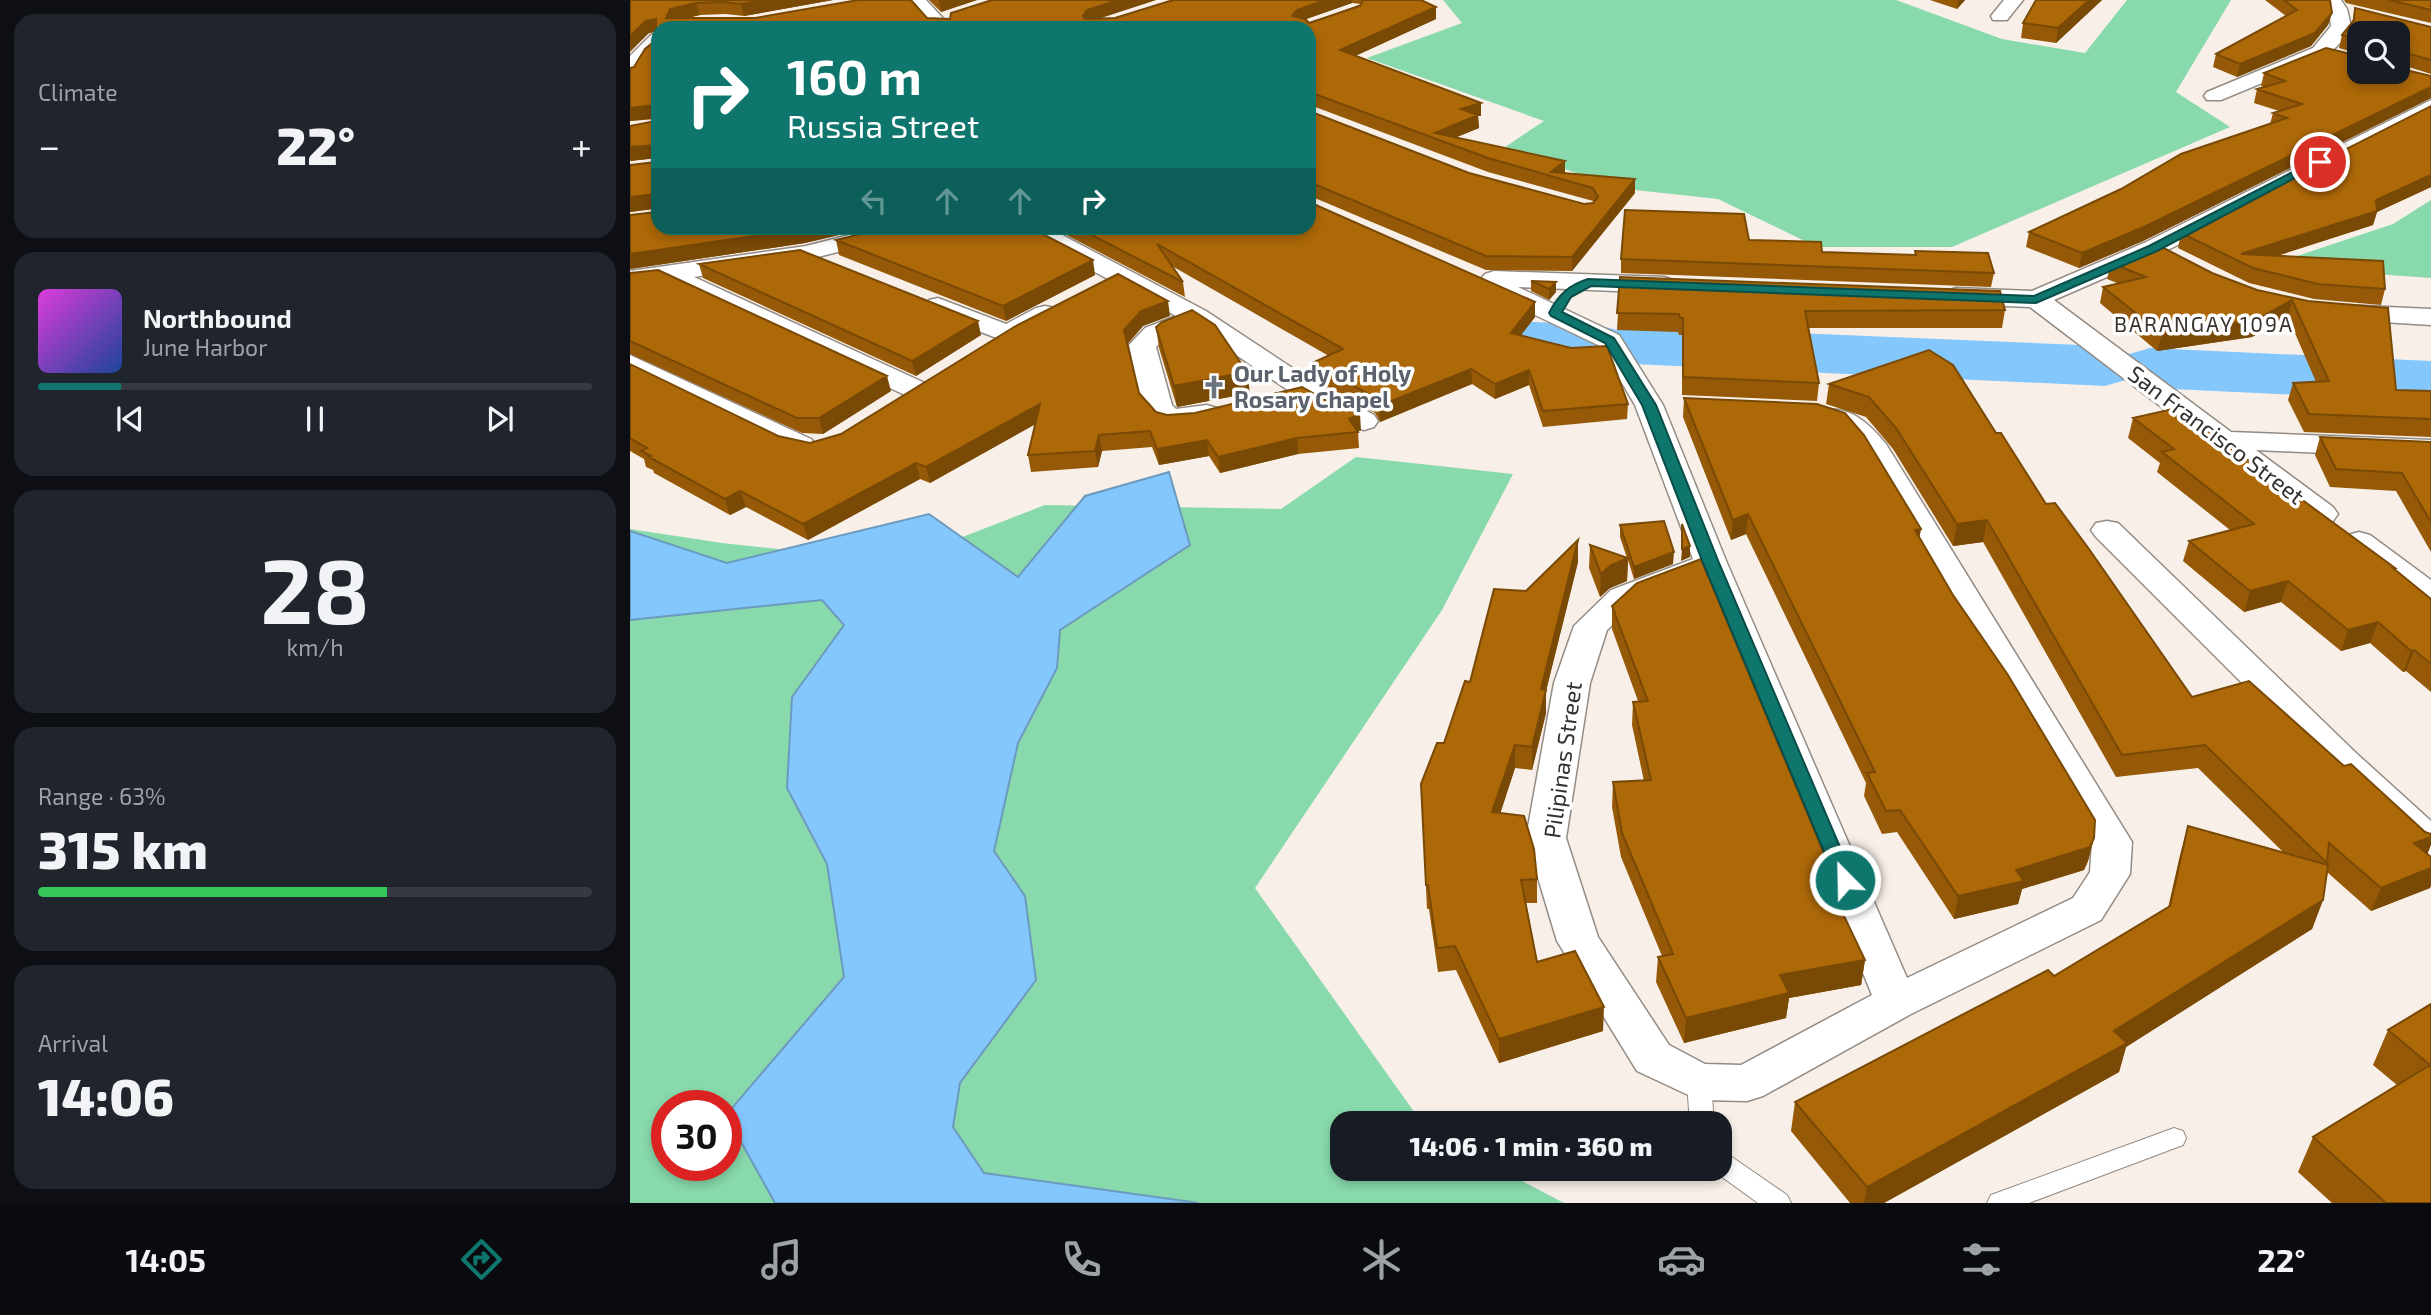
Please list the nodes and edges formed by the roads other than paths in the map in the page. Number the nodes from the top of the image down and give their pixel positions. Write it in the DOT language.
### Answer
graph roads {
  1 [pos="916,0"];
  2 [pos="2341,7"];
  3 [pos="941,21"];
  4 [pos="651,46"];
  5 [pos="2320,52"];
  6 [pos="2346,59"];
  7 [pos="630,73"];
  8 [pos="2214,96"];
  9 [pos="2431,106"];
  10 [pos="877,235"];
  11 [pos="1041,235"];
  12 [pos="2153,248"];
  13 [pos="806,253"];
  14 [pos="2176,260"];
  15 [pos="844,268"];
  16 [pos="669,275"];
  17 [pos="630,279"];
  18 [pos="1588,282"];
  19 [pos="1686,286"];
  20 [pos="1938,296"];
  21 [pos="919,299"];
  22 [pos="2036,299"];
  23 [pos="1064,304"];
  24 [pos="2319,310"];
  25 [pos="1555,313"];
  26 [pos="1197,317"];
  27 [pos="2431,317"];
  28 [pos="630,363"];
  29 [pos="1308,391"];
  30 [pos="1271,400"];
  31 [pos="1649,405"];
  32 [pos="1690,406"];
  33 [pos="1234,408"];
  34 [pos="886,410"];
  35 [pos="1795,411"];
  36 [pos="1364,421"];
  37 [pos="2222,440"];
  38 [pos="824,445"];
  39 [pos="2431,449"];
  40 [pos="2108,530"];
  41 [pos="1711,563"];
  42 [pos="2396,569"];
  43 [pos="2431,571"];
  44 [pos="2431,596"];
  45 [pos="2431,843"];
  46 [pos="1896,1002"];
  47 [pos="1699,1082"];
  48 [pos="1701,1111"];
  49 [pos="2174,1138"];
  50 [pos="1732,1170"];
  51 [pos="1778,1203"];
  52 [pos="2000,1203"];
  1 -- 3 [label="street"];
  2 -- 5 [label="street"];
  4 -- 7 [label="street"];
  5 -- 6 [label="street"];
  5 -- 8 [label="street"];
  9 -- 12 [label="street"];
  10 -- 13 [label="street"];
  11 -- 26 [label="street"];
  12 -- 14 [label="street"];
  12 -- 22 [label="street"];
  13 -- 15 [label="street"];
  13 -- 16 [label="street"];
  16 -- 17 [label="street"];
  16 -- 34 [label="street"];
  18 -- 19 [label="street"];
  18 -- 25 [label="street"];
  18 -- 25 [label="street"];
  20 -- 22 [label="street"];
  21 -- 23 [label="street"];
  22 -- 37 [label="street, San Francisco Street"];
  24 -- 27 [label="street"];
  25 -- 31 [label="street"];
  26 -- 29 [label="street"];
  26 -- 33 [label="street"];
  28 -- 38 [label="street"];
  29 -- 30 [label="street"];
  29 -- 36 [label="street"];
  31 -- 32 [label="street"];
  31 -- 41 [label="street"];
  35 -- 46 [label="street, Pilipinas Street"];
  37 -- 39 [label="street"];
  37 -- 42 [label="street, San Francisco Street"];
  40 -- 45 [label="street"];
  41 -- 46 [label="street"];
  41 -- 47 [label="street, Pilipinas Street"];
  42 -- 43 [label="street"];
  42 -- 44 [label="street, San Francisco Street"];
  46 -- 47 [label="street, Pilipinas Street"];
  47 -- 48 [label="lane"];
  49 -- 52 [label="lane"];
  50 -- 51 [label="lane"];
}
